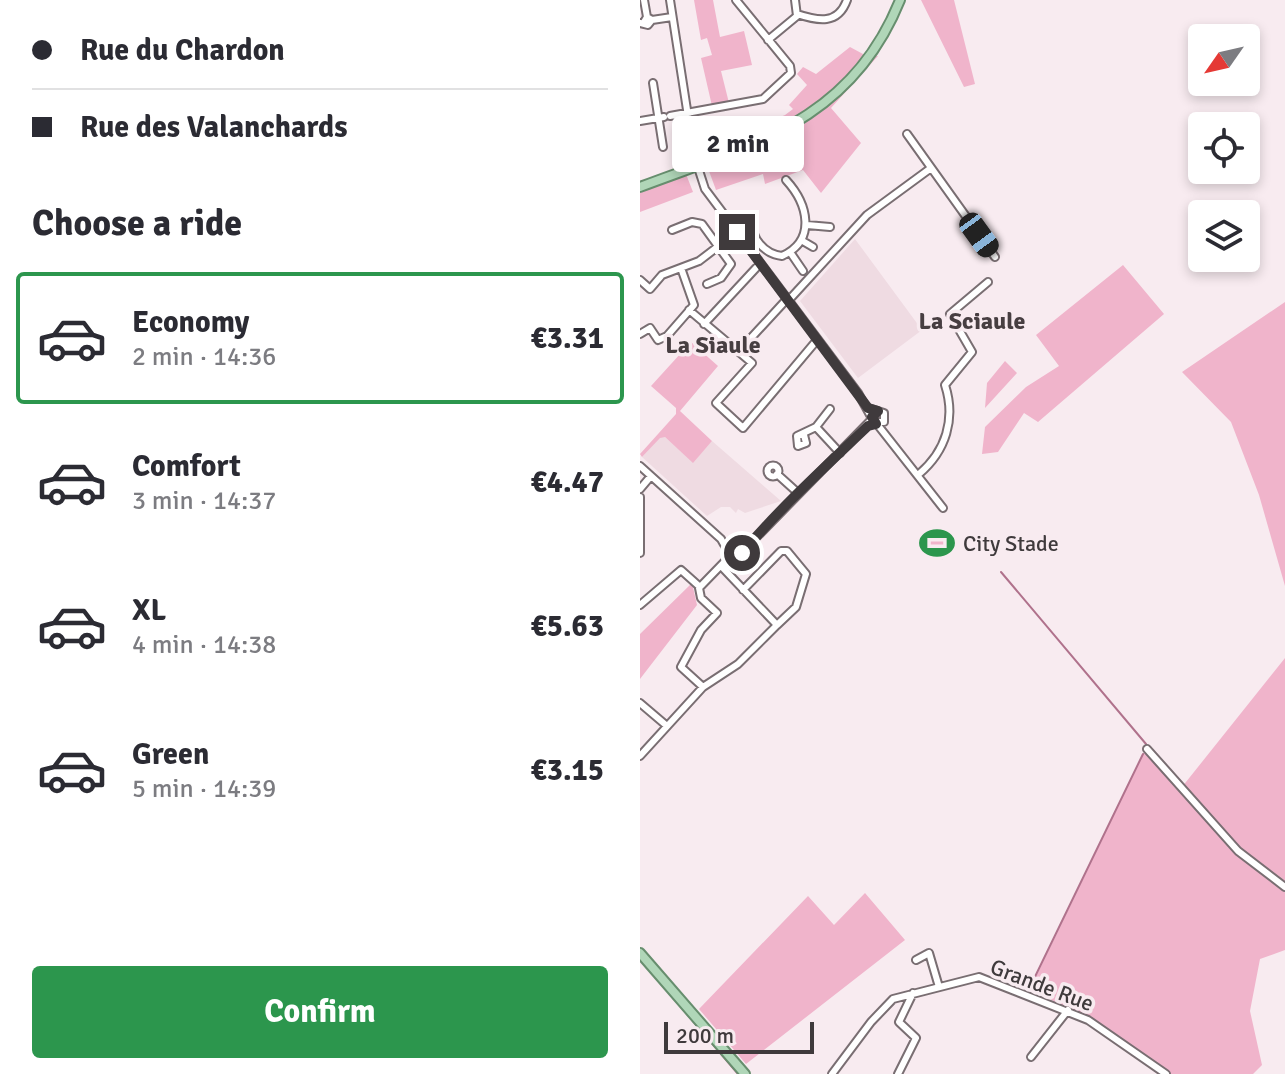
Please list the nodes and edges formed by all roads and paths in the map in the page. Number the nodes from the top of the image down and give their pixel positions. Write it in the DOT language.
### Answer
graph roads {
  1 [pos="644,0"];
  2 [pos="670,0"];
  3 [pos="736,0"];
  4 [pos="795,0"];
  5 [pos="847,0"];
  6 [pos="900,0"];
  7 [pos="797,14"];
  8 [pos="672,17"];
  9 [pos="646,21"];
  10 [pos="768,40"];
  11 [pos="653,83"];
  12 [pos="684,114"];
  13 [pos="664,117"];
  14 [pos="640,121"];
  15 [pos="907,134"];
  16 [pos="663,147"];
  17 [pos="697,167"];
  18 [pos="931,168"];
  19 [pos="786,180"];
  20 [pos="640,187"];
  21 [pos="738,216"];
  22 [pos="807,225"];
  23 [pos="830,227"];
  24 [pos="672,230"];
  25 [pos="737,232"];
  26 [pos="801,240"];
  27 [pos="718,246"];
  28 [pos="813,247"];
  29 [pos="790,252"];
  30 [pos="995,257"];
  31 [pos="681,268"];
  32 [pos="756,268"];
  33 [pos="803,271"];
  34 [pos="640,280"];
  35 [pos="988,282"];
  36 [pos="707,284"];
  37 [pos="788,300"];
  38 [pos="689,310"];
  39 [pos="704,324"];
  40 [pos="640,334"];
  41 [pos="817,340"];
  42 [pos="739,351"];
  43 [pos="868,408"];
  44 [pos="830,409"];
  45 [pos="878,411"];
  46 [pos="876,423"];
  47 [pos="816,427"];
  48 [pos="804,435"];
  49 [pos="840,453"];
  50 [pos="640,466"];
  51 [pos="777,474"];
  52 [pos="919,474"];
  53 [pos="651,476"];
  54 [pos="640,489"];
  55 [pos="798,493"];
  56 [pos="640,497"];
  57 [pos="943,508"];
  58 [pos="641,521"];
  59 [pos="640,553"];
  60 [pos="732,554"];
  61 [pos="721,566"];
  62 [pos="700,587"];
  63 [pos="743,590"];
  64 [pos="640,605"];
  65 [pos="777,625"];
  66 [pos="703,687"];
  67 [pos="640,703"];
  68 [pos="667,726"];
  69 [pos="1147,749"];
  70 [pos="640,756"];
  71 [pos="1285,887"];
  72 [pos="640,953"];
  73 [pos="916,960"];
  74 [pos="939,987"];
  75 [pos="913,993"];
  76 [pos="1068,1010"];
  77 [pos="1031,1057"];
  78 [pos="745,1074"];
  79 [pos="832,1074"];
  80 [pos="898,1074"];
  81 [pos="1166,1074"];
  1 -- 9 [label="street"];
  2 -- 8 [label="street"];
  3 -- 10 [label="street"];
  4 -- 7 [label="street"];
  5 -- 7 [label="street"];
  6 -- 17 [label="main road"];
  7 -- 10 [label="street"];
  8 -- 9 [label="street"];
  8 -- 12 [label="street"];
  10 -- 12 [label="street"];
  11 -- 13 [label="street"];
  12 -- 13 [label="street"];
  12 -- 17 [label="street"];
  13 -- 14 [label="street"];
  13 -- 16 [label="street"];
  15 -- 18 [label="street"];
  17 -- 20 [label="main road"];
  17 -- 25 [label="street"];
  18 -- 30 [label="street"];
  18 -- 37 [label="street"];
  19 -- 22 [label="street"];
  21 -- 29 [label="street"];
  22 -- 23 [label="street"];
  22 -- 26 [label="street"];
  24 -- 27 [label="street"];
  25 -- 27 [label="street"];
  25 -- 37 [label="street"];
  26 -- 28 [label="street"];
  26 -- 29 [label="street"];
  27 -- 31 [label="street"];
  27 -- 36 [label="street"];
  29 -- 33 [label="street"];
  31 -- 34 [label="street"];
  31 -- 38 [label="street"];
  32 -- 39 [label="street"];
  35 -- 52 [label="street"];
  37 -- 41 [label="street"];
  37 -- 42 [label="street"];
  38 -- 39 [label="street"];
  38 -- 40 [label="street"];
  39 -- 42 [label="street"];
  41 -- 42 [label="street"];
  41 -- 43 [label="street"];
  43 -- 45 [label="street"];
  43 -- 46 [label="street"];
  44 -- 47 [label="street"];
  45 -- 46 [label="street"];
  45 -- 46 [label="street"];
  46 -- 49 [label="street"];
  46 -- 52 [label="street"];
  47 -- 48 [label="street"];
  47 -- 49 [label="street"];
  49 -- 55 [label="street"];
  50 -- 53 [label="street"];
  51 -- 55 [label="street"];
  52 -- 57 [label="street"];
  53 -- 54 [label="street"];
  53 -- 60 [label="street"];
  55 -- 60 [label="street"];
  56 -- 58 [label="street"];
  58 -- 59 [label="street"];
  60 -- 61 [label="street"];
  61 -- 62 [label="street"];
  61 -- 63 [label="street"];
  62 -- 64 [label="street"];
  62 -- 66 [label="street"];
  63 -- 65 [label="street"];
  63 -- 65 [label="street"];
  65 -- 66 [label="street"];
  66 -- 68 [label="street"];
  67 -- 68 [label="street"];
  68 -- 70 [label="street"];
  69 -- 71 [label="street"];
  72 -- 78 [label="main road"];
  73 -- 74 [label="street"];
  74 -- 75 [label="street, Grande Rue"];
  74 -- 76 [label="street, Grande Rue"];
  75 -- 79 [label="street, Grande Rue"];
  75 -- 80 [label="street"];
  76 -- 77 [label="street"];
  76 -- 81 [label="street, Grande Rue"];
}
